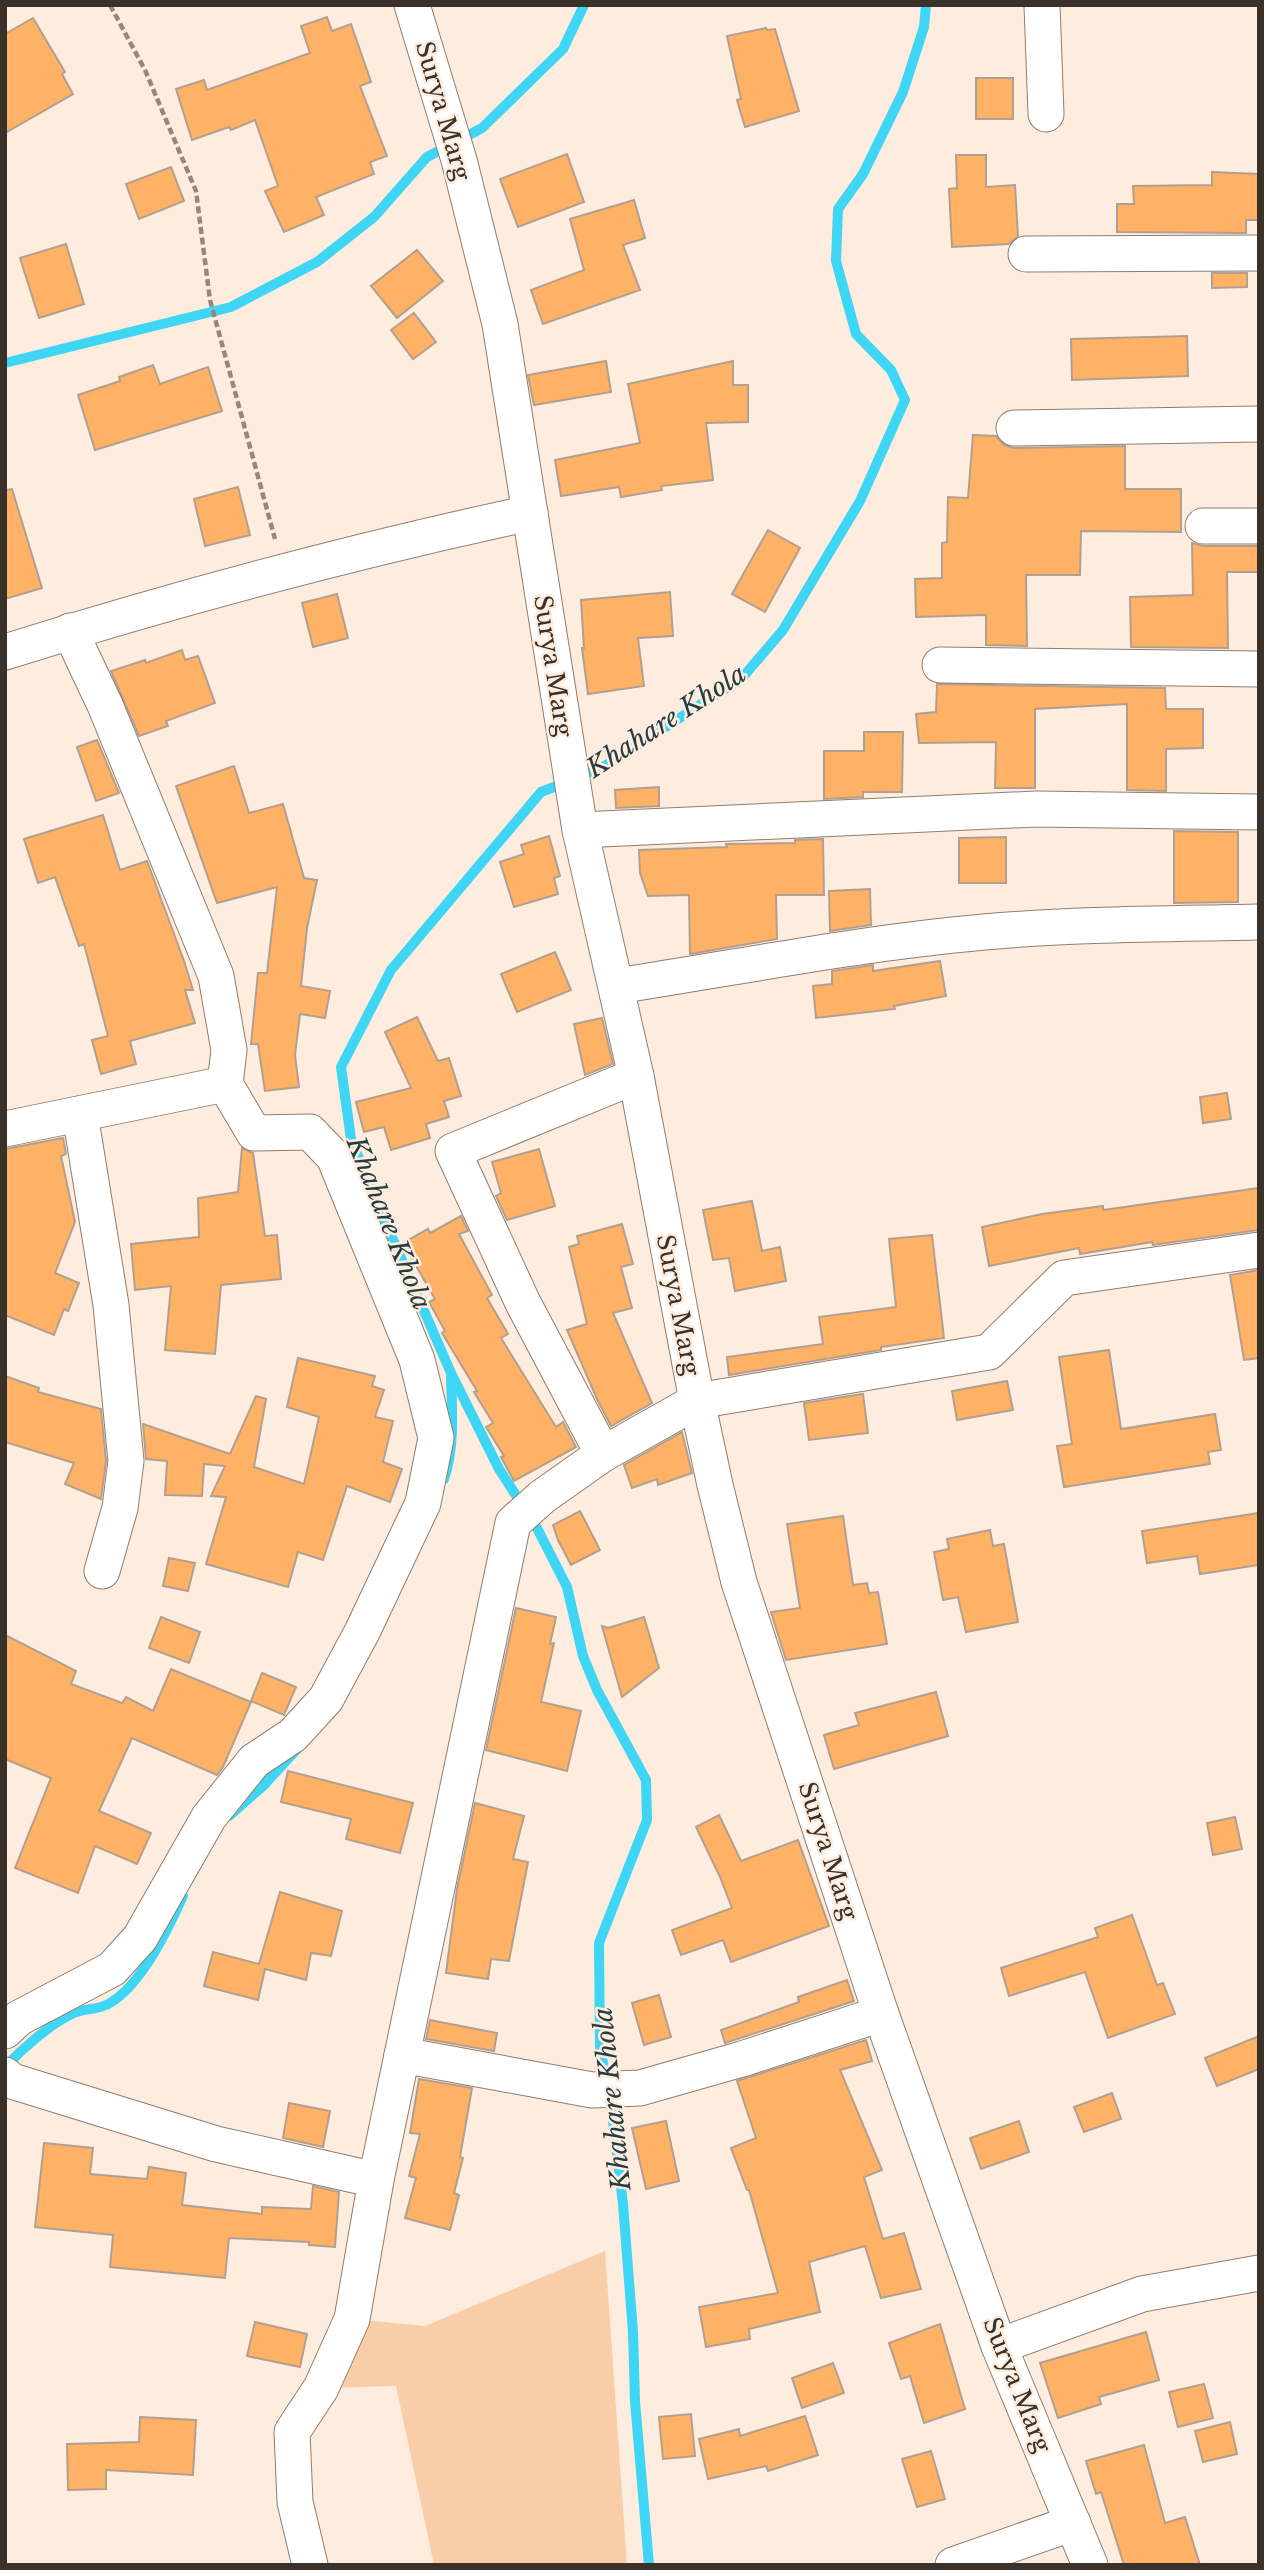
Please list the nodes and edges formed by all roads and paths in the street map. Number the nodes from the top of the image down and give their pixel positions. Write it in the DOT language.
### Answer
graph roads {
  1 [pos="110,5"];
  2 [pos="412,5"];
  3 [pos="1042,5"];
  4 [pos="1046,114"];
  5 [pos="1259,253"];
  6 [pos="1026,254"];
  7 [pos="1259,424"];
  8 [pos="1014,428"];
  9 [pos="530,513"];
  10 [pos="1203,526"];
  11 [pos="1259,526"];
  12 [pos="284,570"];
  13 [pos="70,631"];
  14 [pos="5,652"];
  15 [pos="940,665"];
  16 [pos="1259,669"];
  17 [pos="1259,812"];
  18 [pos="578,817"];
  19 [pos="1259,922"];
  20 [pos="617,986"];
  21 [pos="636,1076"];
  22 [pos="225,1084"];
  23 [pos="80,1114"];
  24 [pos="5,1129"];
  25 [pos="1259,1250"];
  26 [pos="697,1401"];
  27 [pos="603,1454"];
  28 [pos="102,1571"];
  29 [pos="881,2014"];
  30 [pos="5,2031"];
  31 [pos="402,2055"];
  32 [pos="9,2078"];
  33 [pos="376,2180"];
  34 [pos="1259,2273"];
  35 [pos="999,2346"];
  36 [pos="1073,2523"];
  37 [pos="310,2565"];
  38 [pos="953,2565"];
  39 [pos="1090,2565"];
  1 -- 12 [label="path"];
  2 -- 9 [label="street, Surya Marg"];
  3 -- 4 [label="street"];
  5 -- 6 [label="street"];
  7 -- 8 [label="street"];
  9 -- 12 [label="street"];
  9 -- 18 [label="street, Surya Marg"];
  10 -- 11 [label="street"];
  12 -- 13 [label="street"];
  13 -- 14 [label="street"];
  13 -- 22 [label="street"];
  15 -- 16 [label="street"];
  17 -- 18 [label="street"];
  18 -- 20 [label="street, Surya Marg"];
  19 -- 20 [label="street"];
  20 -- 21 [label="street, Surya Marg"];
  21 -- 26 [label="street, Surya Marg"];
  21 -- 27 [label="street"];
  22 -- 23 [label="street"];
  22 -- 30 [label="street"];
  23 -- 24 [label="street"];
  23 -- 28 [label="street"];
  25 -- 26 [label="street"];
  26 -- 27 [label="street"];
  26 -- 29 [label="street, Surya Marg"];
  27 -- 31 [label="street"];
  29 -- 31 [label="street"];
  29 -- 35 [label="street, Surya Marg"];
  31 -- 33 [label="street"];
  32 -- 33 [label="street"];
  33 -- 37 [label="street"];
  34 -- 35 [label="street"];
  35 -- 36 [label="street, Surya Marg"];
  36 -- 38 [label="street"];
  36 -- 39 [label="street, Surya Marg"];
}
